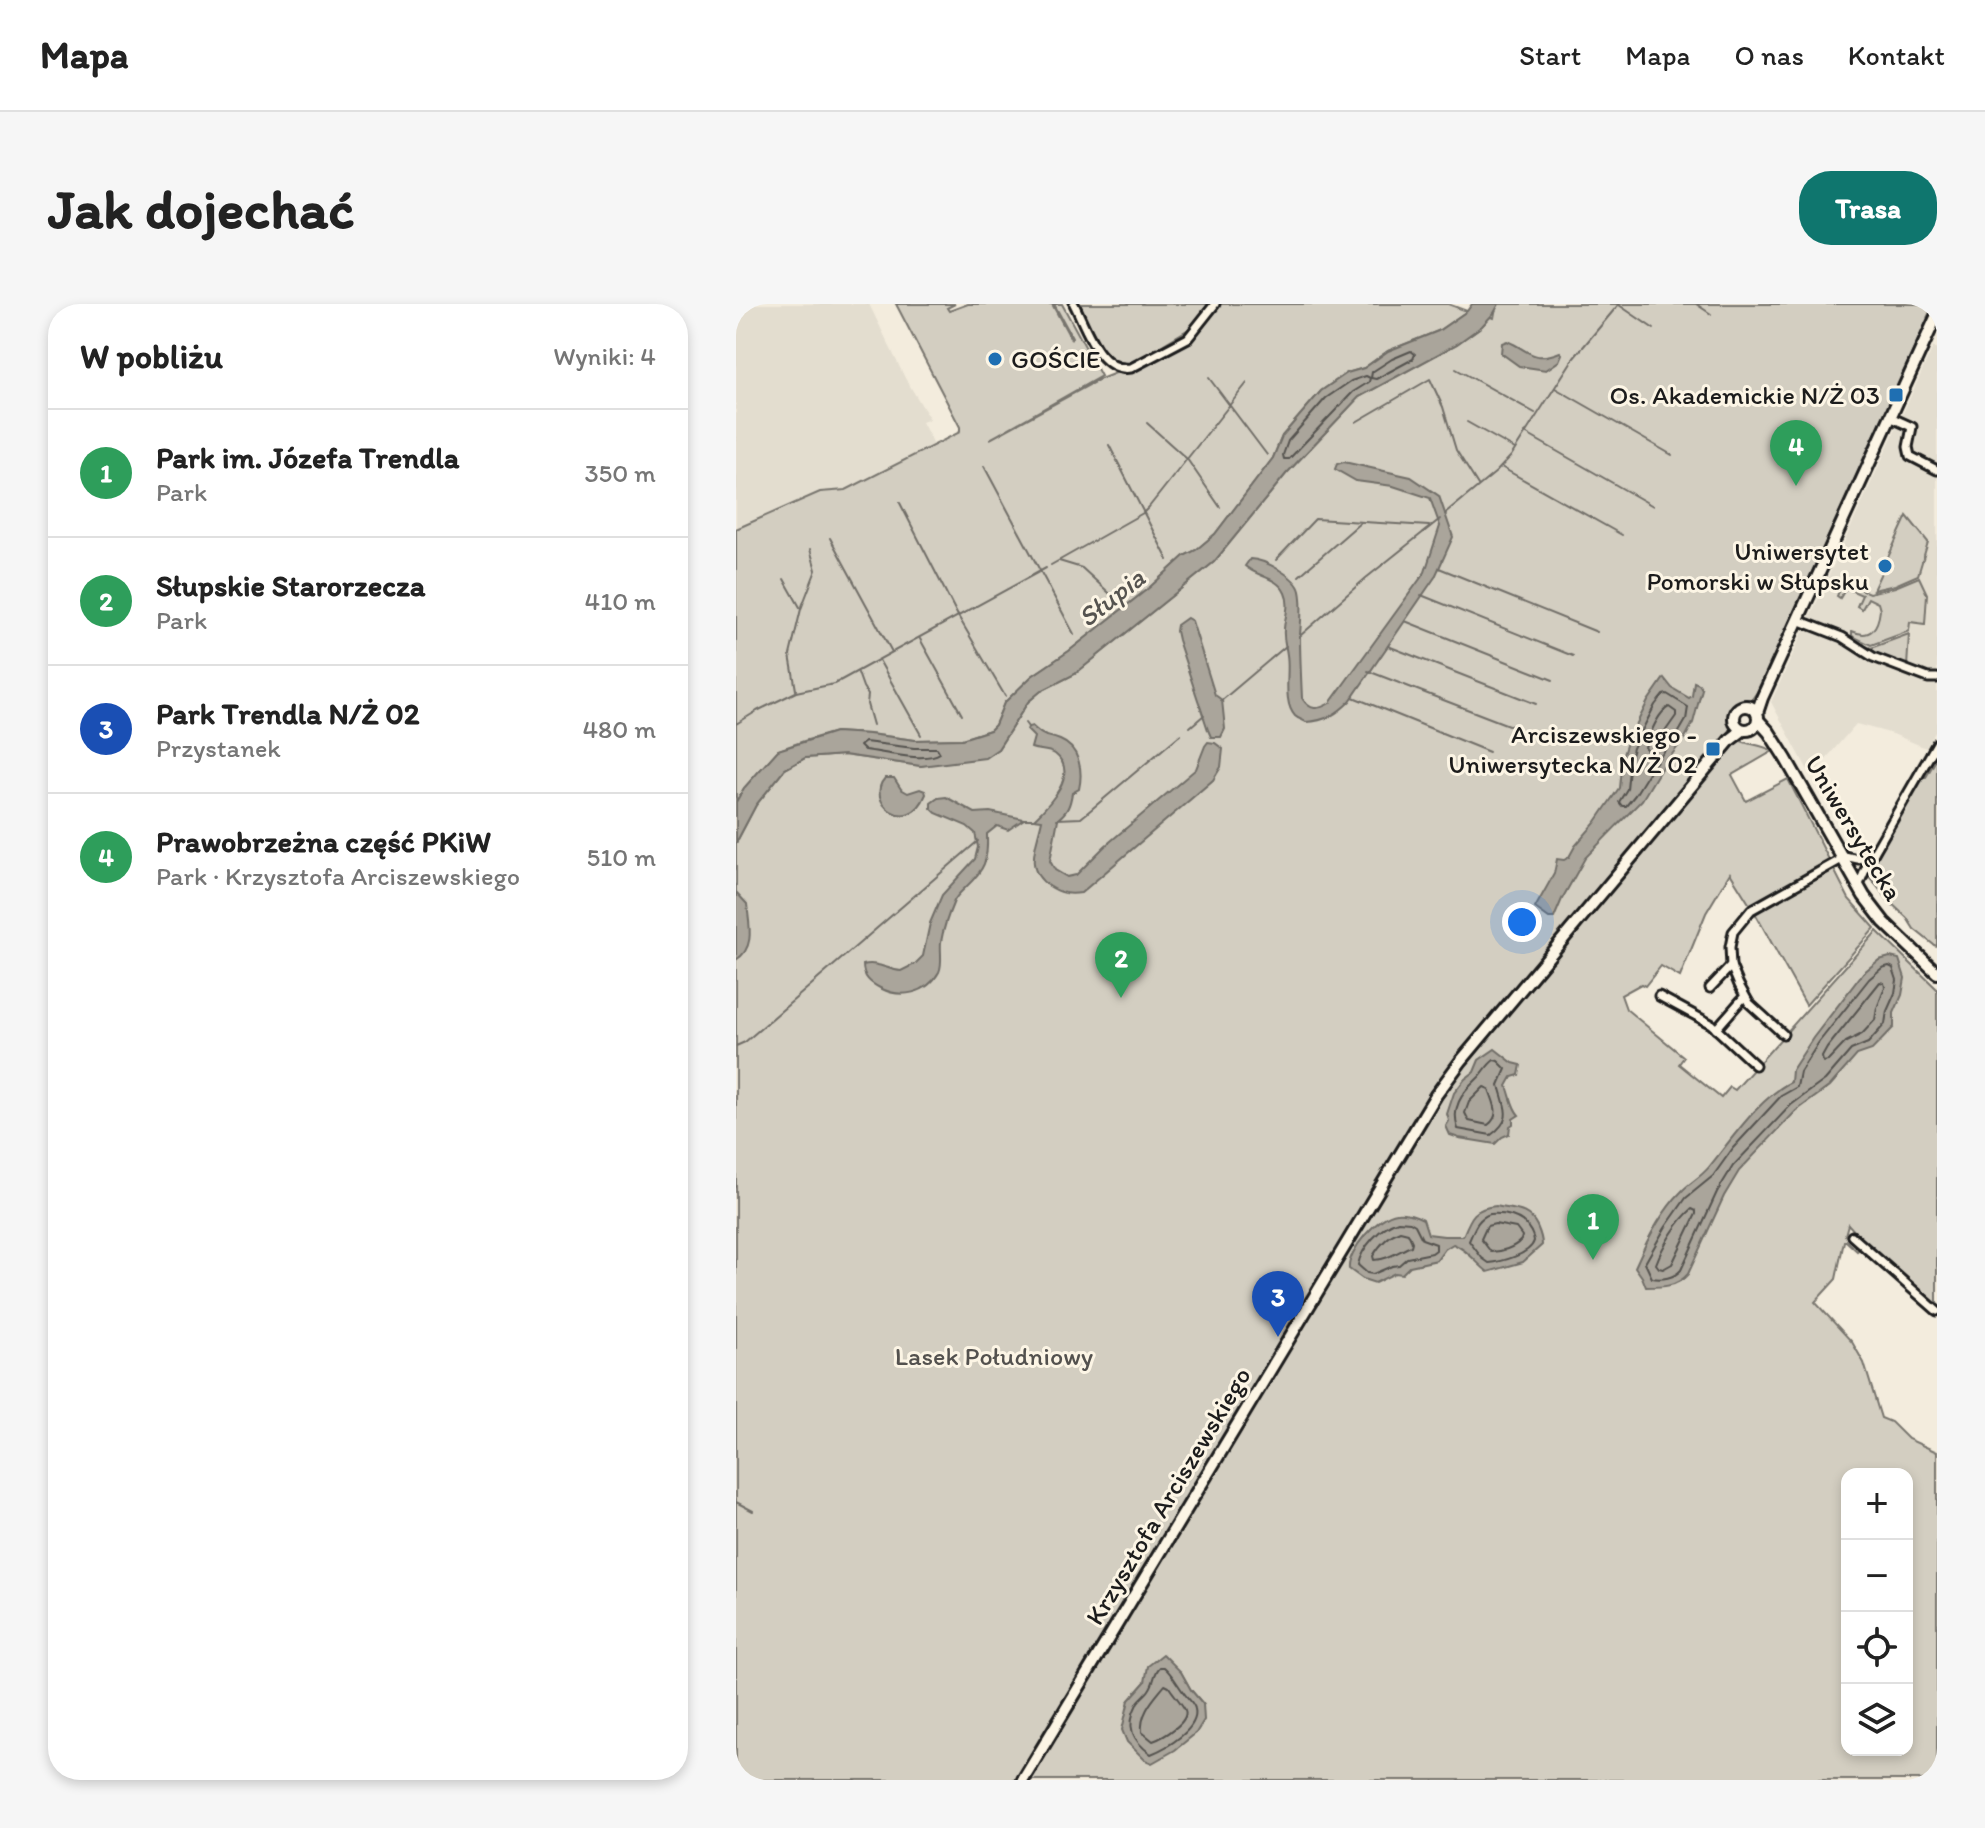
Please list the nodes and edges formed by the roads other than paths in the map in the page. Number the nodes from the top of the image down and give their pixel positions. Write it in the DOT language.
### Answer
graph roads {
  1 [pos="1074,304"];
  2 [pos="1215,304"];
  3 [pos="1937,315"];
  4 [pos="1890,417"];
  5 [pos="1937,470"];
  6 [pos="1798,620"];
  7 [pos="1937,678"];
  8 [pos="1749,721"];
  9 [pos="1937,743"];
  10 [pos="1874,852"];
  11 [pos="1841,857"];
  12 [pos="1858,887"];
  13 [pos="1731,966"];
  14 [pos="1937,973"];
  15 [pos="1710,988"];
  16 [pos="1659,996"];
  17 [pos="1744,997"];
  18 [pos="1716,1029"];
  19 [pos="1783,1034"];
  20 [pos="1755,1065"];
  21 [pos="1852,1236"];
  22 [pos="1937,1311"];
  23 [pos="1023,1780"];
  1 -- 2 [label="street"];
  3 -- 4 [label="street, Krzysztofa Arciszewskiego"];
  4 -- 5 [label="street"];
  4 -- 6 [label="street, Krzysztofa Arciszewskiego"];
  6 -- 7 [label="street"];
  6 -- 8 [label="street, Krzysztofa Arciszewskiego"];
  8 -- 11 [label="street, Uniwersytecka"];
  8 -- 23 [label="street, Krzysztofa Arciszewskiego"];
  9 -- 10 [label="street"];
  10 -- 11 [label="street"];
  10 -- 12 [label="street"];
  11 -- 12 [label="street, Uniwersytecka"];
  11 -- 13 [label="street"];
  12 -- 14 [label="street, Uniwersytecka"];
  13 -- 15 [label="street"];
  13 -- 17 [label="street"];
  16 -- 18 [label="street"];
  17 -- 18 [label="street"];
  17 -- 19 [label="street"];
  18 -- 20 [label="street"];
  21 -- 22 [label="street"];
}
